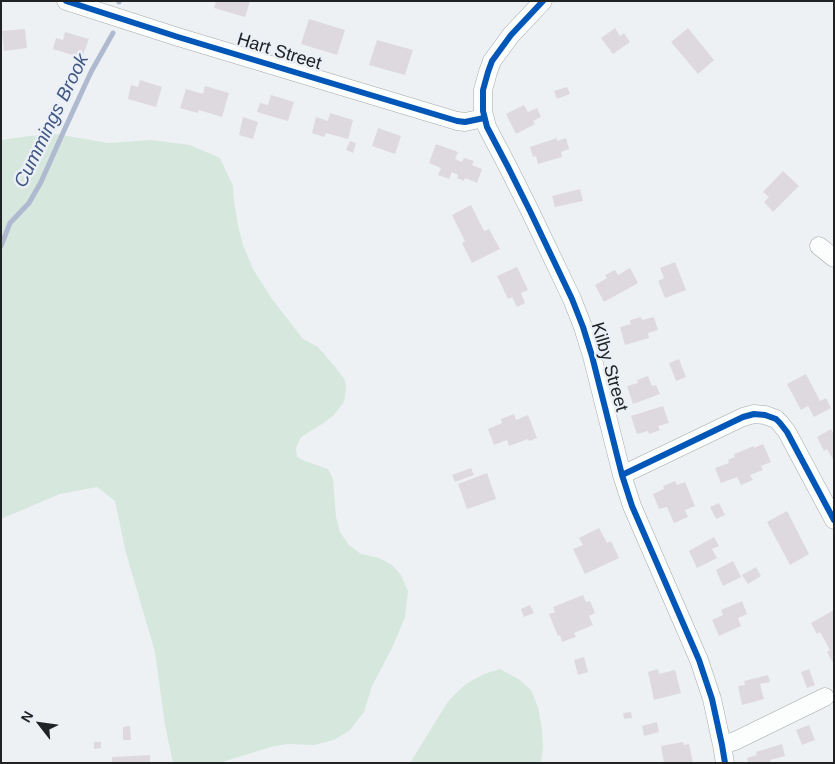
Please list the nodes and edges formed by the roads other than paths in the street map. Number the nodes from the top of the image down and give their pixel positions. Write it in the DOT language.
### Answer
graph roads {
  1 [pos="66,1"];
  2 [pos="533,4"];
  3 [pos="484,118"];
  4 [pos="819,246"];
  5 [pos="834,258"];
  6 [pos="622,475"];
  7 [pos="834,520"];
  8 [pos="825,697"];
  9 [pos="722,745"];
  10 [pos="724,763"];
  1 -- 3 [label="street, Hart Street"];
  2 -- 3 [label="street, Kilby Street"];
  3 -- 6 [label="street, Kilby Street"];
  4 -- 5 [label="street"];
  6 -- 7 [label="street"];
  6 -- 9 [label="street, Kilby Street"];
  8 -- 9 [label="street"];
  9 -- 10 [label="street, Kilby Street"];
}
